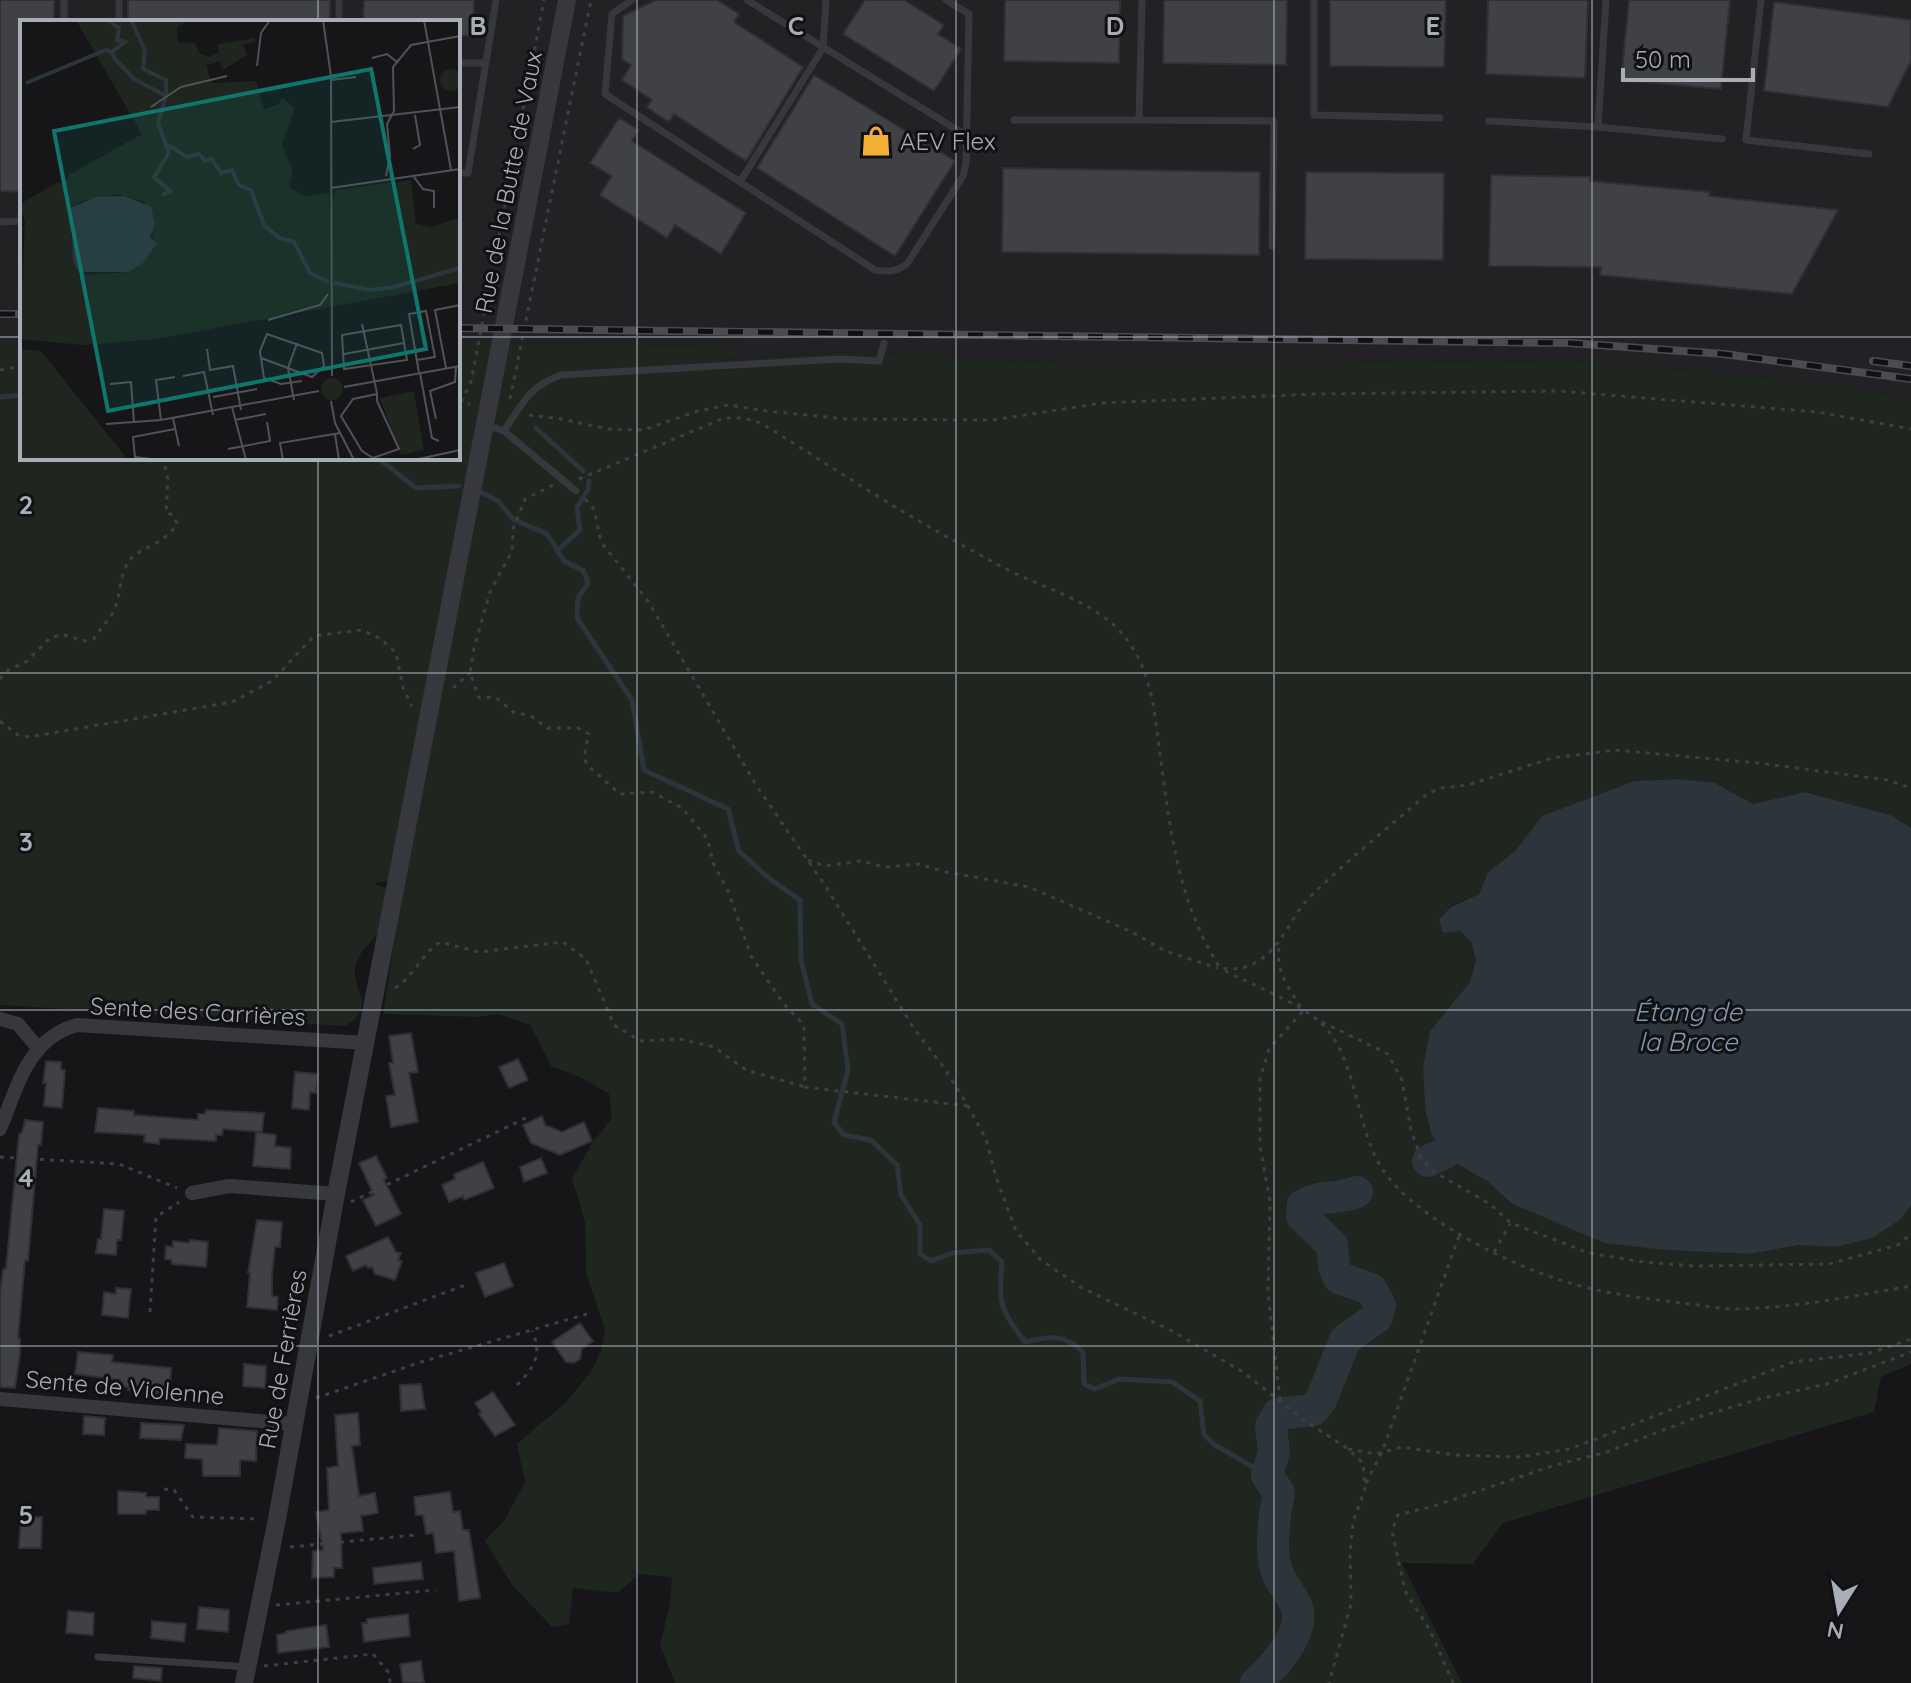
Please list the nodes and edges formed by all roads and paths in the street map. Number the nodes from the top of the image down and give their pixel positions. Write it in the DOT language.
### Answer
graph roads {
  1 [pos="496,0"];
  2 [pos="544,0"];
  3 [pos="567,0"];
  4 [pos="591,0"];
  5 [pos="632,0"];
  6 [pos="747,0"];
  7 [pos="826,0"];
  8 [pos="946,0"];
  9 [pos="1142,0"];
  10 [pos="1314,0"];
  11 [pos="1606,0"];
  12 [pos="1761,0"];
  13 [pos="823,48"];
  14 [pos="460,63"];
  15 [pos="486,63"];
  16 [pos="1440,118"];
  17 [pos="1014,120"];
  18 [pos="1139,120"];
  19 [pos="1489,121"];
  20 [pos="1598,127"];
  21 [pos="967,136"];
  22 [pos="1722,139"];
  23 [pos="1869,154"];
  24 [pos="460,173"];
  25 [pos="740,182"];
  26 [pos="20,221"];
  27 [pos="0,222"];
  28 [pos="1272,246"];
  29 [pos="884,343"];
  30 [pos="20,366"];
  31 [pos="0,370"];
  32 [pos="461,402"];
  33 [pos="516,413"];
  34 [pos="484,425"];
  35 [pos="1911,429"];
  36 [pos="504,431"];
  37 [pos="163,460"];
  38 [pos="563,480"];
  39 [pos="576,491"];
  40 [pos="588,501"];
  41 [pos="0,679"];
  42 [pos="427,720"];
  43 [pos="0,721"];
  44 [pos="1911,788"];
  45 [pos="808,860"];
  46 [pos="1281,939"];
  47 [pos="1220,968"];
  48 [pos="377,986"];
  49 [pos="1303,1011"];
  50 [pos="0,1019"];
  51 [pos="1319,1021"];
  52 [pos="366,1043"];
  53 [pos="38,1048"];
  54 [pos="805,1087"];
  55 [pos="968,1106"];
  56 [pos="528,1117"];
  57 [pos="0,1129"];
  58 [pos="0,1157"];
  59 [pos="192,1193"];
  60 [pos="334,1202"];
  61 [pos="1511,1223"];
  62 [pos="1460,1233"];
  63 [pos="1911,1234"];
  64 [pos="1494,1252"];
  65 [pos="468,1284"];
  66 [pos="1911,1286"];
  67 [pos="150,1312"];
  68 [pos="587,1314"];
  69 [pos="532,1331"];
  70 [pos="310,1336"];
  71 [pos="1911,1339"];
  72 [pos="1911,1352"];
  73 [pos="517,1385"];
  74 [pos="0,1399"];
  75 [pos="1280,1401"];
  76 [pos="298,1403"];
  77 [pos="294,1424"];
  78 [pos="1348,1449"];
  79 [pos="1382,1452"];
  80 [pos="1365,1487"];
  81 [pos="164,1489"];
  82 [pos="277,1519"];
  83 [pos="415,1535"];
  84 [pos="270,1552"];
  85 [pos="436,1590"];
  86 [pos="260,1606"];
  87 [pos="98,1657"];
  88 [pos="246,1675"];
  89 [pos="390,1683"];
  90 [pos="1329,1683"];
  91 [pos="1453,1683"];
  1 -- 15 [label="lane"];
  2 -- 32 [label="path"];
  3 -- 34 [label="street, Rue de la Butte de Vaux"];
  4 -- 33 [label="path"];
  5 -- 25 [label="lane"];
  6 -- 13 [label="lane"];
  7 -- 13 [label="lane"];
  8 -- 21 [label="lane"];
  9 -- 18 [label="lane"];
  10 -- 16 [label="lane"];
  11 -- 20 [label="lane"];
  12 -- 23 [label="lane"];
  13 -- 21 [label="lane"];
  13 -- 25 [label="lane"];
  14 -- 15 [label="lane"];
  15 -- 24 [label="lane"];
  17 -- 18 [label="lane"];
  18 -- 28 [label="lane"];
  19 -- 20 [label="lane"];
  20 -- 22 [label="lane"];
  21 -- 25 [label="lane"];
  26 -- 27 [label="lane"];
  29 -- 33 [label="lane"];
  30 -- 31 [label="path"];
  33 -- 35 [label="path"];
  33 -- 36 [label="lane"];
  34 -- 36 [label="lane"];
  34 -- 42 [label="street, Rue de la Butte de Vaux"];
  36 -- 38 [label="lane"];
  37 -- 41 [label="path"];
  38 -- 39 [label="lane"];
  38 -- 47 [label="path"];
  38 -- 54 [label="path"];
  40 -- 45 [label="path"];
  42 -- 43 [label="path"];
  42 -- 48 [label="street, Rue de Ferrières"];
  44 -- 46 [label="path"];
  45 -- 47 [label="path"];
  45 -- 55 [label="path"];
  46 -- 47 [label="path"];
  46 -- 49 [label="path"];
  47 -- 49 [label="path"];
  48 -- 52 [label="street, Rue de Ferrières"];
  48 -- 54 [label="path"];
  49 -- 51 [label="path"];
  49 -- 75 [label="path"];
  50 -- 53 [label="street"];
  51 -- 61 [label="path"];
  51 -- 62 [label="path"];
  52 -- 53 [label="street, Sente des Carrières"];
  52 -- 60 [label="street, Rue de Ferrières"];
  53 -- 57 [label="street"];
  54 -- 55 [label="path"];
  55 -- 75 [label="path"];
  56 -- 60 [label="path"];
  58 -- 59 [label="path"];
  59 -- 60 [label="street"];
  59 -- 67 [label="path"];
  60 -- 70 [label="street, Rue de Ferrières"];
  61 -- 63 [label="path"];
  61 -- 64 [label="path"];
  62 -- 64 [label="path"];
  62 -- 79 [label="path"];
  64 -- 66 [label="path"];
  65 -- 70 [label="path"];
  68 -- 69 [label="path"];
  69 -- 73 [label="path"];
  69 -- 76 [label="path"];
  70 -- 76 [label="street, Rue de Ferrières"];
  71 -- 79 [label="path"];
  72 -- 91 [label="path"];
  74 -- 77 [label="street, Sente de Violenne"];
  75 -- 78 [label="path"];
  76 -- 77 [label="street, Rue de Ferrières"];
  77 -- 82 [label="street, Rue de Ferrières"];
  78 -- 79 [label="path"];
  78 -- 80 [label="path"];
  79 -- 80 [label="path"];
  80 -- 90 [label="path"];
  81 -- 82 [label="path"];
  82 -- 84 [label="street, Rue de Ferrières"];
  83 -- 84 [label="path"];
  84 -- 86 [label="street, Rue de Ferrières"];
  85 -- 86 [label="path"];
  86 -- 88 [label="street, Rue de Ferrières"];
  87 -- 88 [label="lane"];
  88 -- 89 [label="path"];
}
